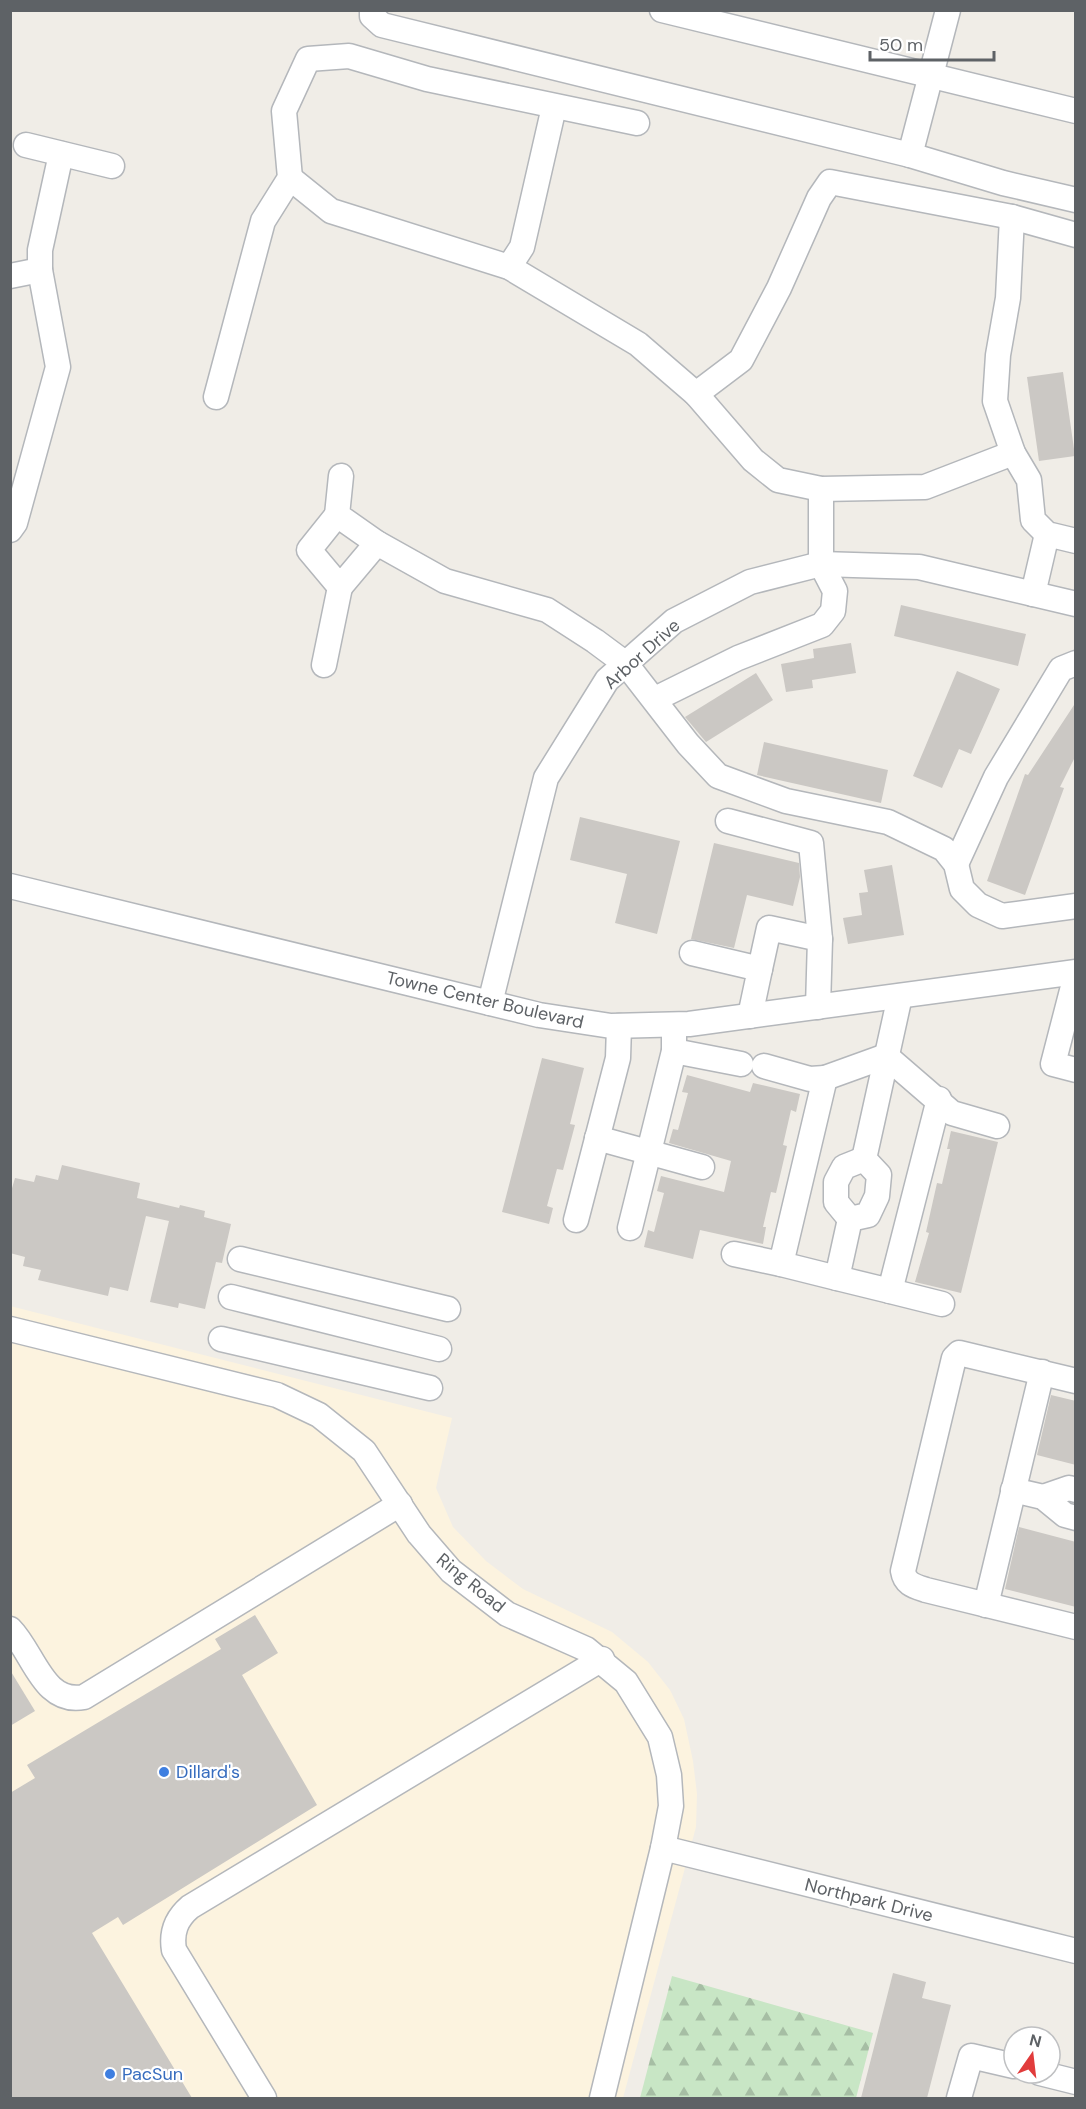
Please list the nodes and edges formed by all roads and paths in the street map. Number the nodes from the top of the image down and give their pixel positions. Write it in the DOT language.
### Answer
graph roads {
  1 [pos="372,10"];
  2 [pos="662,10"];
  3 [pos="948,10"];
  4 [pos="704,16"];
  5 [pos="932,75"];
  6 [pos="554,107"];
  7 [pos="1076,111"];
  8 [pos="637,123"];
  9 [pos="26,145"];
  10 [pos="61,154"];
  11 [pos="910,155"];
  12 [pos="112,166"];
  13 [pos="290,178"];
  14 [pos="1076,200"];
  15 [pos="1012,217"];
  16 [pos="1076,235"];
  17 [pos="509,267"];
  18 [pos="40,270"];
  19 [pos="10,276"];
  20 [pos="696,394"];
  21 [pos="216,397"];
  22 [pos="1013,453"];
  23 [pos="341,476"];
  24 [pos="821,489"];
  25 [pos="337,515"];
  26 [pos="10,530"];
  27 [pos="1047,534"];
  28 [pos="1076,541"];
  29 [pos="378,543"];
  30 [pos="821,564"];
  31 [pos="340,587"];
  32 [pos="1033,594"];
  33 [pos="1076,604"];
  34 [pos="1076,663"];
  35 [pos="626,664"];
  36 [pos="324,665"];
  37 [pos="655,699"];
  38 [pos="728,821"];
  39 [pos="956,864"];
  40 [pos="10,886"];
  41 [pos="1076,906"];
  42 [pos="820,939"];
  43 [pos="692,953"];
  44 [pos="760,969"];
  45 [pos="1076,974"];
  46 [pos="900,996"];
  47 [pos="490,1003"];
  48 [pos="818,1007"];
  49 [pos="750,1016"];
  50 [pos="674,1025"];
  51 [pos="620,1026"];
  52 [pos="674,1051"];
  53 [pos="886,1056"];
  54 [pos="1076,1070"];
  55 [pos="825,1078"];
  56 [pos="939,1099"];
  57 [pos="997,1126"];
  58 [pos="597,1138"];
  59 [pos="649,1152"];
  60 [pos="864,1159"];
  61 [pos="702,1167"];
  62 [pos="850,1219"];
  63 [pos="576,1220"];
  64 [pos="630,1228"];
  65 [pos="734,1254"];
  66 [pos="240,1259"];
  67 [pos="781,1264"];
  68 [pos="837,1278"];
  69 [pos="890,1291"];
  70 [pos="231,1297"];
  71 [pos="942,1304"];
  72 [pos="448,1309"];
  73 [pos="10,1329"];
  74 [pos="221,1340"];
  75 [pos="439,1349"];
  76 [pos="1042,1372"];
  77 [pos="1076,1381"];
  78 [pos="430,1388"];
  79 [pos="1013,1490"];
  80 [pos="1076,1490"];
  81 [pos="1043,1497"];
  82 [pos="400,1504"];
  83 [pos="1076,1518"];
  84 [pos="986,1605"];
  85 [pos="1076,1627"];
  86 [pos="10,1629"];
  87 [pos="602,1659"];
  88 [pos="663,1848"];
  89 [pos="1076,1951"];
  90 [pos="1002,2063"];
  91 [pos="264,2098"];
  92 [pos="602,2098"];
  93 [pos="959,2098"];
  1 -- 11 [label="street"];
  2 -- 4 [label="street"];
  3 -- 5 [label="street"];
  4 -- 5 [label="street"];
  5 -- 7 [label="street"];
  5 -- 11 [label="street"];
  6 -- 8 [label="street"];
  6 -- 13 [label="street"];
  6 -- 17 [label="street"];
  9 -- 10 [label="street"];
  10 -- 12 [label="street"];
  10 -- 18 [label="street"];
  11 -- 14 [label="street"];
  13 -- 17 [label="street"];
  13 -- 21 [label="street"];
  15 -- 16 [label="street"];
  15 -- 20 [label="street"];
  15 -- 22 [label="street"];
  17 -- 20 [label="street"];
  18 -- 19 [label="street"];
  18 -- 26 [label="street"];
  20 -- 24 [label="street"];
  22 -- 24 [label="street"];
  22 -- 27 [label="street"];
  23 -- 25 [label="street"];
  24 -- 30 [label="street"];
  25 -- 29 [label="street"];
  25 -- 31 [label="street"];
  27 -- 28 [label="street"];
  27 -- 32 [label="street"];
  29 -- 31 [label="street"];
  29 -- 35 [label="street"];
  30 -- 32 [label="street, Arbor Drive"];
  30 -- 35 [label="street, Arbor Drive"];
  30 -- 37 [label="street"];
  31 -- 36 [label="street"];
  32 -- 33 [label="street, Arbor Drive"];
  34 -- 39 [label="street"];
  35 -- 37 [label="street"];
  35 -- 47 [label="street, Arbor Drive"];
  37 -- 39 [label="street"];
  38 -- 42 [label="street"];
  39 -- 41 [label="street"];
  40 -- 47 [label="street, Towne Center Boulevard"];
  42 -- 44 [label="street"];
  42 -- 48 [label="street"];
  43 -- 44 [label="street"];
  44 -- 49 [label="street"];
  45 -- 46 [label="street, Towne Center Boulevard"];
  45 -- 54 [label="street"];
  46 -- 48 [label="street, Towne Center Boulevard"];
  46 -- 53 [label="street"];
  47 -- 51 [label="street, Towne Center Boulevard"];
  48 -- 49 [label="street, Towne Center Boulevard"];
  49 -- 50 [label="street, Towne Center Boulevard"];
  50 -- 51 [label="street, Towne Center Boulevard"];
  50 -- 52 [label="street"];
  51 -- 58 [label="street"];
  52 -- 55 [label="street"];
  52 -- 59 [label="street"];
  53 -- 55 [label="street"];
  53 -- 56 [label="street"];
  53 -- 60 [label="street"];
  55 -- 67 [label="street"];
  56 -- 57 [label="street"];
  56 -- 69 [label="street"];
  58 -- 59 [label="street"];
  58 -- 63 [label="street"];
  59 -- 61 [label="street"];
  59 -- 64 [label="street"];
  60 -- 62 [label="street"];
  60 -- 62 [label="street"];
  62 -- 68 [label="street"];
  65 -- 67 [label="street"];
  66 -- 72 [label="street"];
  67 -- 68 [label="street"];
  68 -- 69 [label="street"];
  69 -- 71 [label="street"];
  70 -- 75 [label="street"];
  73 -- 82 [label="street, Ring Road"];
  74 -- 78 [label="street"];
  76 -- 77 [label="street"];
  76 -- 79 [label="street"];
  76 -- 84 [label="street"];
  79 -- 81 [label="street"];
  79 -- 84 [label="street"];
  80 -- 81 [label="street"];
  81 -- 83 [label="street"];
  82 -- 86 [label="street"];
  82 -- 87 [label="street, Ring Road"];
  84 -- 85 [label="street"];
  87 -- 88 [label="street, Ring Road"];
  87 -- 91 [label="street"];
  88 -- 89 [label="street, Northpark Drive"];
  88 -- 92 [label="street, Ring Road"];
  90 -- 93 [label="street"];
}
